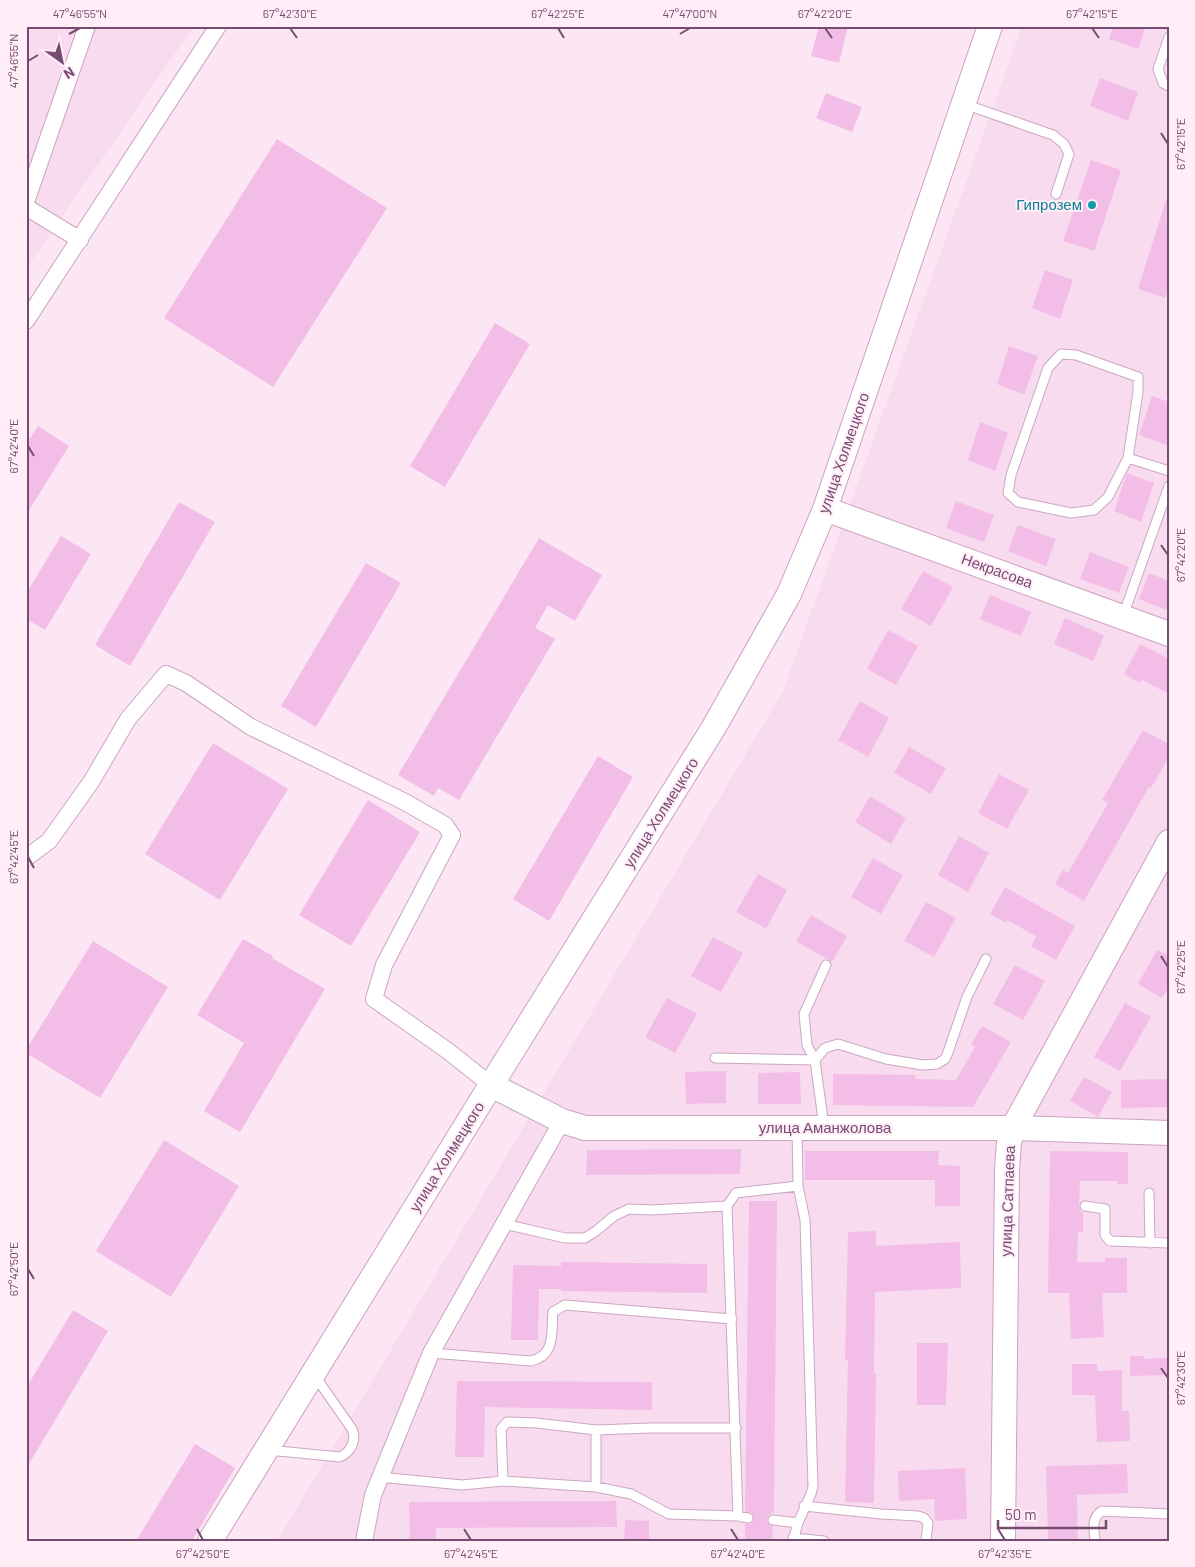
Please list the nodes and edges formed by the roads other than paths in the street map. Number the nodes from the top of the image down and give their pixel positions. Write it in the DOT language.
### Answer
graph roads {
  1 [pos="87,26"];
  2 [pos="218,26"];
  3 [pos="990,26"];
  4 [pos="1169,37"];
  5 [pos="1169,86"];
  6 [pos="963,104"];
  7 [pos="1056,194"];
  8 [pos="26,202"];
  9 [pos="26,207"];
  10 [pos="80,240"];
  11 [pos="26,321"];
  12 [pos="1128,458"];
  13 [pos="1169,471"];
  14 [pos="1169,486"];
  15 [pos="825,509"];
  16 [pos="1122,617"];
  17 [pos="1169,634"];
  18 [pos="1169,842"];
  19 [pos="26,858"];
  20 [pos="986,959"];
  21 [pos="826,965"];
  22 [pos="715,1058"];
  23 [pos="815,1060"];
  24 [pos="491,1085"];
  25 [pos="562,1121"];
  26 [pos="797,1128"];
  27 [pos="824,1128"];
  28 [pos="1013,1128"];
  29 [pos="1169,1133"];
  30 [pos="798,1186"];
  31 [pos="1149,1193"];
  32 [pos="727,1206"];
  33 [pos="1085,1206"];
  34 [pos="504,1224"];
  35 [pos="1150,1243"];
  36 [pos="1169,1243"];
  37 [pos="732,1319"];
  38 [pos="431,1352"];
  39 [pos="314,1374"];
  40 [pos="736,1428"];
  41 [pos="596,1430"];
  42 [pos="266,1450"];
  43 [pos="379,1477"];
  44 [pos="503,1481"];
  45 [pos="596,1487"];
  46 [pos="804,1506"];
  47 [pos="1169,1514"];
  48 [pos="773,1520"];
  49 [pos="798,1523"];
  50 [pos="793,1539"];
  51 [pos="210,1541"];
  52 [pos="364,1541"];
  53 [pos="824,1541"];
  54 [pos="926,1541"];
  55 [pos="1003,1541"];
  56 [pos="1094,1541"];
  1 -- 8 [label="street"];
  2 -- 10 [label="street"];
  3 -- 6 [label="street, улица Холмецкого"];
  4 -- 5 [label="lane"];
  6 -- 7 [label="lane"];
  6 -- 15 [label="street, улица Холмецкого"];
  9 -- 10 [label="street"];
  10 -- 11 [label="street"];
  12 -- 12 [label="lane"];
  12 -- 13 [label="lane"];
  14 -- 16 [label="lane"];
  15 -- 16 [label="street, Некрасова"];
  15 -- 24 [label="street, улица Холмецкого"];
  16 -- 17 [label="street, Некрасова"];
  18 -- 28 [label="street, улица Сатпаева"];
  19 -- 24 [label="street"];
  20 -- 23 [label="lane"];
  21 -- 23 [label="lane"];
  22 -- 23 [label="lane"];
  23 -- 27 [label="lane"];
  24 -- 25 [label="street, улица Аманжолова"];
  24 -- 39 [label="street, улица Холмецкого"];
  25 -- 26 [label="street, улица Аманжолова"];
  25 -- 34 [label="street"];
  26 -- 27 [label="street, улица Аманжолова"];
  26 -- 30 [label="lane"];
  27 -- 28 [label="street, улица Аманжолова"];
  28 -- 29 [label="street, улица Аманжолова"];
  28 -- 55 [label="street, улица Сатпаева"];
  30 -- 32 [label="lane"];
  30 -- 46 [label="lane"];
  31 -- 35 [label="lane"];
  32 -- 34 [label="lane"];
  32 -- 37 [label="lane"];
  33 -- 35 [label="lane"];
  34 -- 38 [label="street"];
  35 -- 36 [label="lane"];
  37 -- 38 [label="lane"];
  37 -- 40 [label="lane"];
  38 -- 43 [label="street"];
  39 -- 42 [label="street, улица Холмецкого"];
  39 -- 42 [label="lane"];
  40 -- 41 [label="lane"];
  40 -- 45 [label="lane"];
  41 -- 44 [label="lane"];
  41 -- 45 [label="lane"];
  42 -- 51 [label="street, улица Холмецкого"];
  43 -- 44 [label="lane"];
  43 -- 52 [label="street"];
  44 -- 45 [label="lane"];
  46 -- 49 [label="lane"];
  46 -- 54 [label="lane"];
  47 -- 56 [label="lane"];
  48 -- 49 [label="lane"];
  49 -- 50 [label="lane"];
  50 -- 53 [label="lane"];
}
